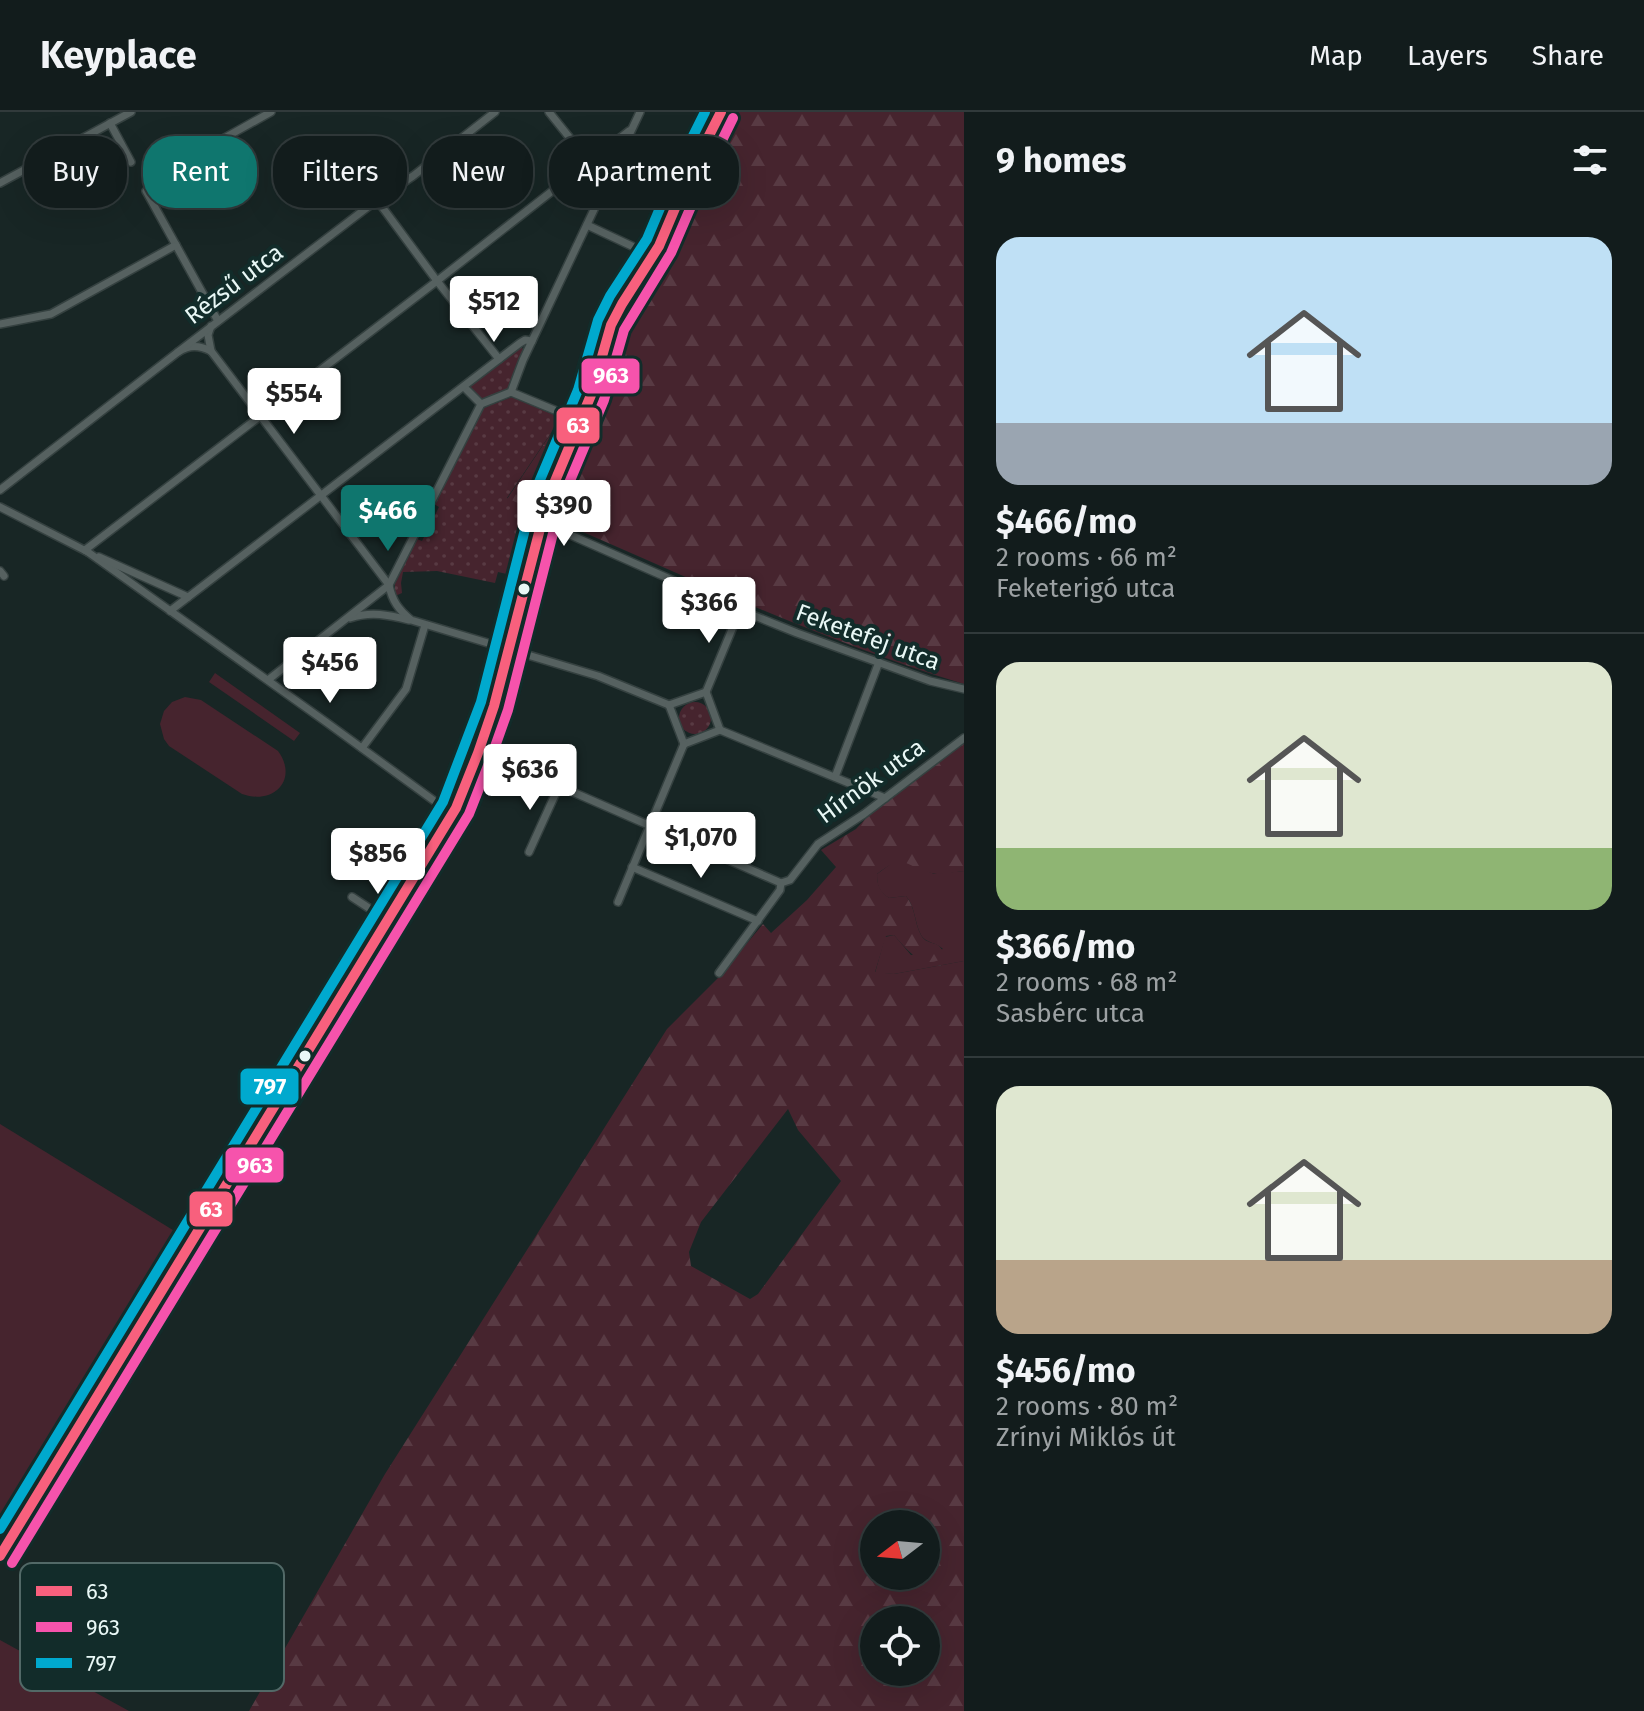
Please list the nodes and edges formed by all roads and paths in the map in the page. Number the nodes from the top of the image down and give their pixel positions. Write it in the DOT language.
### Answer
graph roads {
  1 [pos="131,112"];
  2 [pos="271,112"];
  3 [pos="495,112"];
  4 [pos="549,112"];
  5 [pos="640,112"];
  6 [pos="721,112"];
  7 [pos="110,123"];
  8 [pos="631,130"];
  9 [pos="228,136"];
  10 [pos="568,136"];
  11 [pos="623,136"];
  12 [pos="628,136"];
  13 [pos="131,162"];
  14 [pos="407,180"];
  15 [pos="0,183"];
  16 [pos="549,194"];
  17 [pos="155,208"];
  18 [pos="367,208"];
  19 [pos="380,208"];
  20 [pos="595,208"];
  21 [pos="587,225"];
  22 [pos="176,245"];
  23 [pos="636,248"];
  24 [pos="437,281"];
  25 [pos="0,324"];
  26 [pos="214,324"];
  27 [pos="532,341"];
  28 [pos="211,351"];
  29 [pos="178,352"];
  30 [pos="499,359"];
  31 [pos="464,387"];
  32 [pos="511,392"];
  33 [pos="481,404"];
  34 [pos="585,411"];
  35 [pos="260,416"];
  36 [pos="0,490"];
  37 [pos="321,497"];
  38 [pos="0,507"];
  39 [pos="541,522"];
  40 [pos="85,550"];
  41 [pos="389,585"];
  42 [pos="188,597"];
  43 [pos="740,610"];
  44 [pos="170,611"];
  45 [pos="346,619"];
  46 [pos="411,620"];
  47 [pos="425,625"];
  48 [pos="506,648"];
  49 [pos="879,662"];
  50 [pos="268,680"];
  51 [pos="964,689"];
  52 [pos="706,692"];
  53 [pos="669,705"];
  54 [pos="720,730"];
  55 [pos="964,738"];
  56 [pos="684,744"];
  57 [pos="362,748"];
  58 [pos="478,753"];
  59 [pos="835,777"];
  60 [pos="559,786"];
  61 [pos="885,798"];
  62 [pos="453,811"];
  63 [pos="649,826"];
  64 [pos="529,852"];
  65 [pos="632,867"];
  66 [pos="781,883"];
  67 [pos="352,897"];
  68 [pos="618,902"];
  69 [pos="387,920"];
  70 [pos="758,921"];
  71 [pos="719,973"];
  72 [pos="0,1556"];
  1 -- 7 [label="street"];
  2 -- 9 [label="street"];
  3 -- 14 [label="street, Rézsű utca"];
  4 -- 10 [label="street"];
  5 -- 8 [label="street"];
  6 -- 34 [label="street"];
  7 -- 13 [label="street"];
  7 -- 15 [label="street"];
  8 -- 11 [label="street"];
  8 -- 12 [label="street"];
  16 -- 24 [label="street"];
  17 -- 22 [label="street"];
  18 -- 26 [label="street, Rézsű utca"];
  19 -- 24 [label="street"];
  20 -- 21 [label="street"];
  21 -- 23 [label="street"];
  21 -- 27 [label="street"];
  22 -- 25 [label="street"];
  22 -- 26 [label="street"];
  24 -- 30 [label="street"];
  24 -- 35 [label="street"];
  26 -- 28 [label="street"];
  26 -- 29 [label="street, Rézsű utca"];
  27 -- 30 [label="street"];
  27 -- 32 [label="street"];
  28 -- 29 [label="street"];
  28 -- 35 [label="street"];
  29 -- 36 [label="street, Rézsű utca"];
  30 -- 31 [label="street"];
  31 -- 33 [label="street"];
  31 -- 37 [label="street"];
  32 -- 33 [label="street"];
  32 -- 34 [label="street"];
  33 -- 41 [label="street"];
  34 -- 39 [label="street"];
  35 -- 37 [label="street"];
  35 -- 40 [label="street"];
  37 -- 41 [label="street"];
  37 -- 42 [label="street"];
  38 -- 40 [label="street"];
  39 -- 43 [label="street, Feketefej utca"];
  39 -- 48 [label="street"];
  40 -- 42 [label="street"];
  40 -- 44 [label="street"];
  41 -- 45 [label="street"];
  41 -- 46 [label="street"];
  42 -- 44 [label="street"];
  43 -- 49 [label="street, Feketefej utca"];
  43 -- 52 [label="street"];
  44 -- 50 [label="street"];
  45 -- 46 [label="street"];
  45 -- 50 [label="street"];
  46 -- 47 [label="street"];
  47 -- 48 [label="street"];
  47 -- 57 [label="street"];
  48 -- 53 [label="street"];
  48 -- 58 [label="street"];
  49 -- 51 [label="street, Feketefej utca"];
  49 -- 59 [label="street"];
  50 -- 57 [label="street"];
  52 -- 53 [label="street"];
  52 -- 54 [label="street"];
  53 -- 56 [label="street"];
  54 -- 56 [label="street"];
  54 -- 59 [label="street"];
  55 -- 61 [label="street, Hírnök utca"];
  56 -- 63 [label="street"];
  57 -- 62 [label="street"];
  58 -- 60 [label="street"];
  58 -- 62 [label="street"];
  59 -- 61 [label="street"];
  60 -- 63 [label="street"];
  60 -- 64 [label="street"];
  61 -- 66 [label="street, Hírnök utca"];
  62 -- 69 [label="street"];
  63 -- 65 [label="street"];
  63 -- 66 [label="street"];
  65 -- 68 [label="street"];
  65 -- 70 [label="street"];
  66 -- 70 [label="street, Hírnök utca"];
  67 -- 69 [label="street"];
  69 -- 72 [label="street"];
  70 -- 71 [label="street, Hírnök utca"];
}
